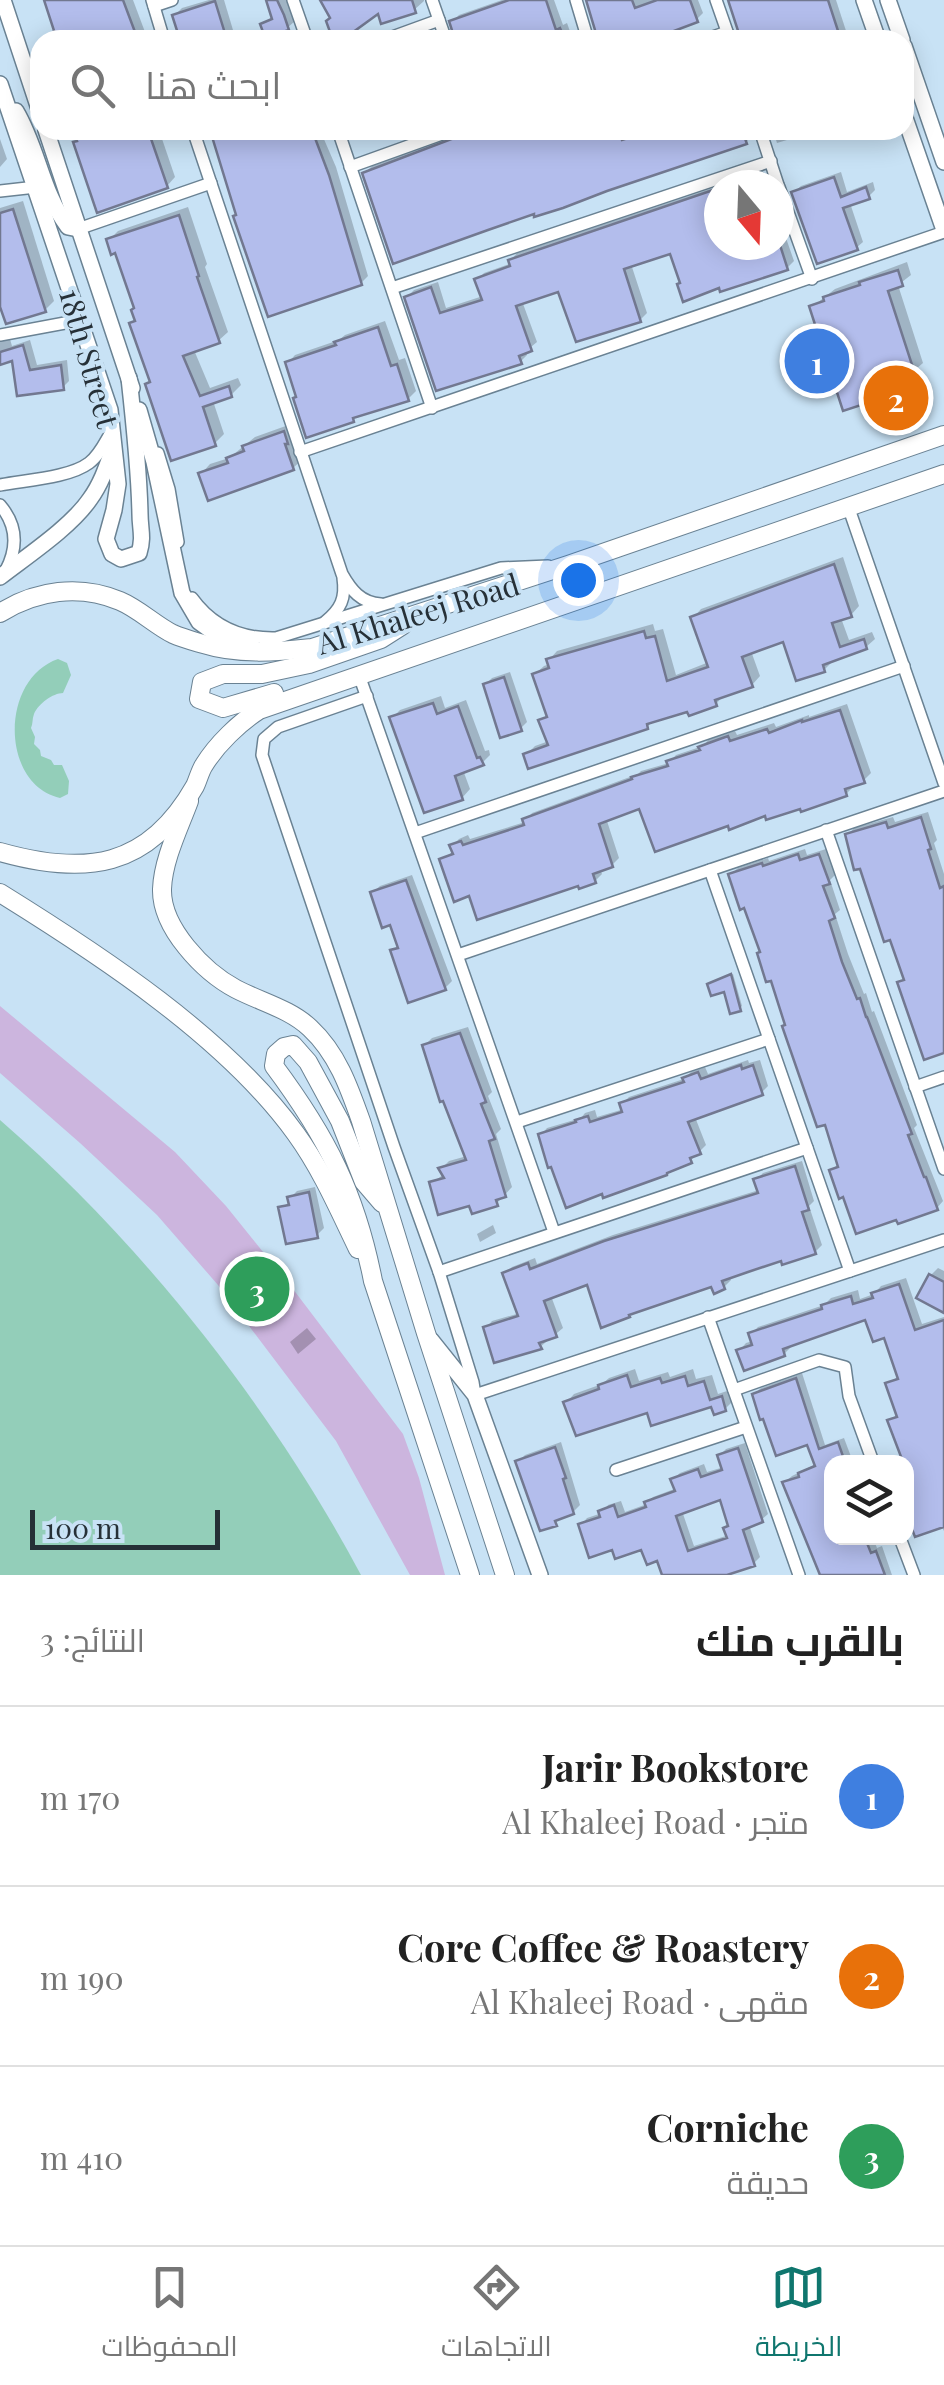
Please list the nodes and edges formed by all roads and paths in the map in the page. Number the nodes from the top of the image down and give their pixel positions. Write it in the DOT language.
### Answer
graph roads {
  1 [pos="4,0"];
  2 [pos="172,0"];
  3 [pos="294,0"];
  4 [pos="432,0"];
  5 [pos="576,0"];
  6 [pos="716,0"];
  7 [pos="864,0"];
  8 [pos="888,0"];
  9 [pos="153,3"];
  10 [pos="439,20"];
  11 [pos="161,30"];
  12 [pos="304,30"];
  13 [pos="412,30"];
  14 [pos="442,30"];
  15 [pos="585,30"];
  16 [pos="726,30"];
  17 [pos="874,30"];
  18 [pos="898,30"];
  19 [pos="914,75"];
  20 [pos="30,81"];
  21 [pos="0,85"];
  22 [pos="30,136"];
  23 [pos="31,140"];
  24 [pos="49,140"];
  25 [pos="196,140"];
  26 [pos="341,140"];
  27 [pos="424,140"];
  28 [pos="763,140"];
  29 [pos="913,140"];
  30 [pos="770,161"];
  31 [pos="944,162"];
  32 [pos="350,167"];
  33 [pos="773,170"];
  34 [pos="211,183"];
  35 [pos="36,187"];
  36 [pos="0,191"];
  37 [pos="794,228"];
  38 [pos="78,229"];
  39 [pos="944,231"];
  40 [pos="812,278"];
  41 [pos="392,288"];
  42 [pos="81,320"];
  43 [pos="0,335"];
  44 [pos="128,378"];
  45 [pos="432,408"];
  46 [pos="944,435"];
  47 [pos="114,437"];
  48 [pos="300,452"];
  49 [pos="944,474"];
  50 [pos="0,485"];
  51 [pos="0,505"];
  52 [pos="848,506"];
  53 [pos="568,566"];
  54 [pos="342,574"];
  55 [pos="1,576"];
  56 [pos="397,602"];
  57 [pos="425,611"];
  58 [pos="0,613"];
  59 [pos="321,625"];
  60 [pos="276,652"];
  61 [pos="904,666"];
  62 [pos="359,675"];
  63 [pos="367,696"];
  64 [pos="195,785"];
  65 [pos="944,787"];
  66 [pos="826,830"];
  67 [pos="415,833"];
  68 [pos="0,852"];
  69 [pos="710,870"];
  70 [pos="0,893"];
  71 [pos="458,955"];
  72 [pos="769,1039"];
  73 [pos="944,1077"];
  74 [pos="916,1087"];
  75 [pos="516,1122"];
  76 [pos="806,1148"];
  77 [pos="944,1170"];
  78 [pos="388,1210"];
  79 [pos="554,1232"];
  80 [pos="944,1240"];
  81 [pos="850,1271"];
  82 [pos="439,1272"];
  83 [pos="372,1281"];
  84 [pos="708,1317"];
  85 [pos="426,1334"];
  86 [pos="734,1390"];
  87 [pos="475,1395"];
  88 [pos="746,1426"];
  89 [pos="871,1455"];
  90 [pos="616,1470"];
  91 [pos="903,1545"];
  92 [pos="467,1571"];
  93 [pos="505,1575"];
  94 [pos="540,1575"];
  95 [pos="799,1575"];
  96 [pos="914,1575"];
  1 -- 20 [label="street"];
  2 -- 9 [label="street"];
  3 -- 12 [label="street"];
  4 -- 10 [label="street"];
  5 -- 15 [label="street"];
  6 -- 16 [label="street"];
  7 -- 17 [label="street"];
  8 -- 18 [label="street"];
  9 -- 11 [label="street"];
  10 -- 13 [label="street"];
  10 -- 14 [label="street"];
  19 -- 31 [label="street"];
  21 -- 22 [label="street"];
  21 -- 35 [label="street, 18th Street"];
  23 -- 38 [label="street"];
  24 -- 38 [label="street"];
  25 -- 34 [label="street"];
  26 -- 32 [label="street"];
  27 -- 32 [label="street"];
  28 -- 30 [label="street"];
  29 -- 39 [label="street"];
  30 -- 33 [label="street"];
  30 -- 41 [label="street"];
  32 -- 41 [label="street"];
  34 -- 38 [label="street"];
  34 -- 48 [label="street"];
  35 -- 36 [label="street"];
  35 -- 42 [label="street, 18th Street"];
  37 -- 40 [label="street"];
  38 -- 44 [label="street"];
  39 -- 40 [label="street"];
  40 -- 45 [label="street"];
  41 -- 45 [label="street"];
  42 -- 43 [label="street"];
  42 -- 47 [label="street, 18th Street"];
  44 -- 47 [label="street, 18th Street"];
  44 -- 59 [label="street"];
  44 -- 60 [label="street"];
  45 -- 48 [label="street"];
  46 -- 53 [label="main road, Al Khaleej Road"];
  47 -- 50 [label="street"];
  47 -- 55 [label="street"];
  48 -- 54 [label="street"];
  49 -- 52 [label="main road, Al Khaleej Road"];
  51 -- 55 [label="street"];
  52 -- 61 [label="street"];
  52 -- 62 [label="main road, Al Khaleej Road"];
  53 -- 56 [label="street"];
  53 -- 57 [label="main road, Al Khaleej Road"];
  54 -- 56 [label="street"];
  54 -- 59 [label="street"];
  56 -- 59 [label="street"];
  57 -- 60 [label="main road, Al Khaleej Road"];
  57 -- 62 [label="main road"];
  58 -- 60 [label="main road, Al Khaleej Road"];
  61 -- 65 [label="street"];
  61 -- 67 [label="street"];
  62 -- 63 [label="street"];
  62 -- 64 [label="main road, Al Khaleej Road"];
  63 -- 67 [label="street"];
  63 -- 82 [label="street"];
  64 -- 68 [label="main road"];
  64 -- 78 [label="main road"];
  65 -- 66 [label="street"];
  66 -- 69 [label="street"];
  66 -- 74 [label="street"];
  67 -- 71 [label="street"];
  69 -- 71 [label="street"];
  69 -- 72 [label="street"];
  70 -- 83 [label="main road"];
  71 -- 75 [label="street"];
  72 -- 75 [label="street"];
  72 -- 76 [label="street"];
  73 -- 74 [label="street"];
  74 -- 77 [label="street"];
  75 -- 79 [label="street"];
  76 -- 79 [label="street"];
  76 -- 81 [label="street"];
  78 -- 83 [label="main road"];
  78 -- 85 [label="main road"];
  79 -- 82 [label="street"];
  80 -- 81 [label="street"];
  81 -- 84 [label="street"];
  82 -- 87 [label="street"];
  83 -- 92 [label="main road"];
  84 -- 86 [label="street"];
  84 -- 87 [label="street"];
  85 -- 87 [label="street"];
  85 -- 93 [label="main road"];
  86 -- 88 [label="street"];
  86 -- 89 [label="street"];
  87 -- 94 [label="street"];
  88 -- 90 [label="street"];
  88 -- 95 [label="street"];
  91 -- 96 [label="street"];
}
